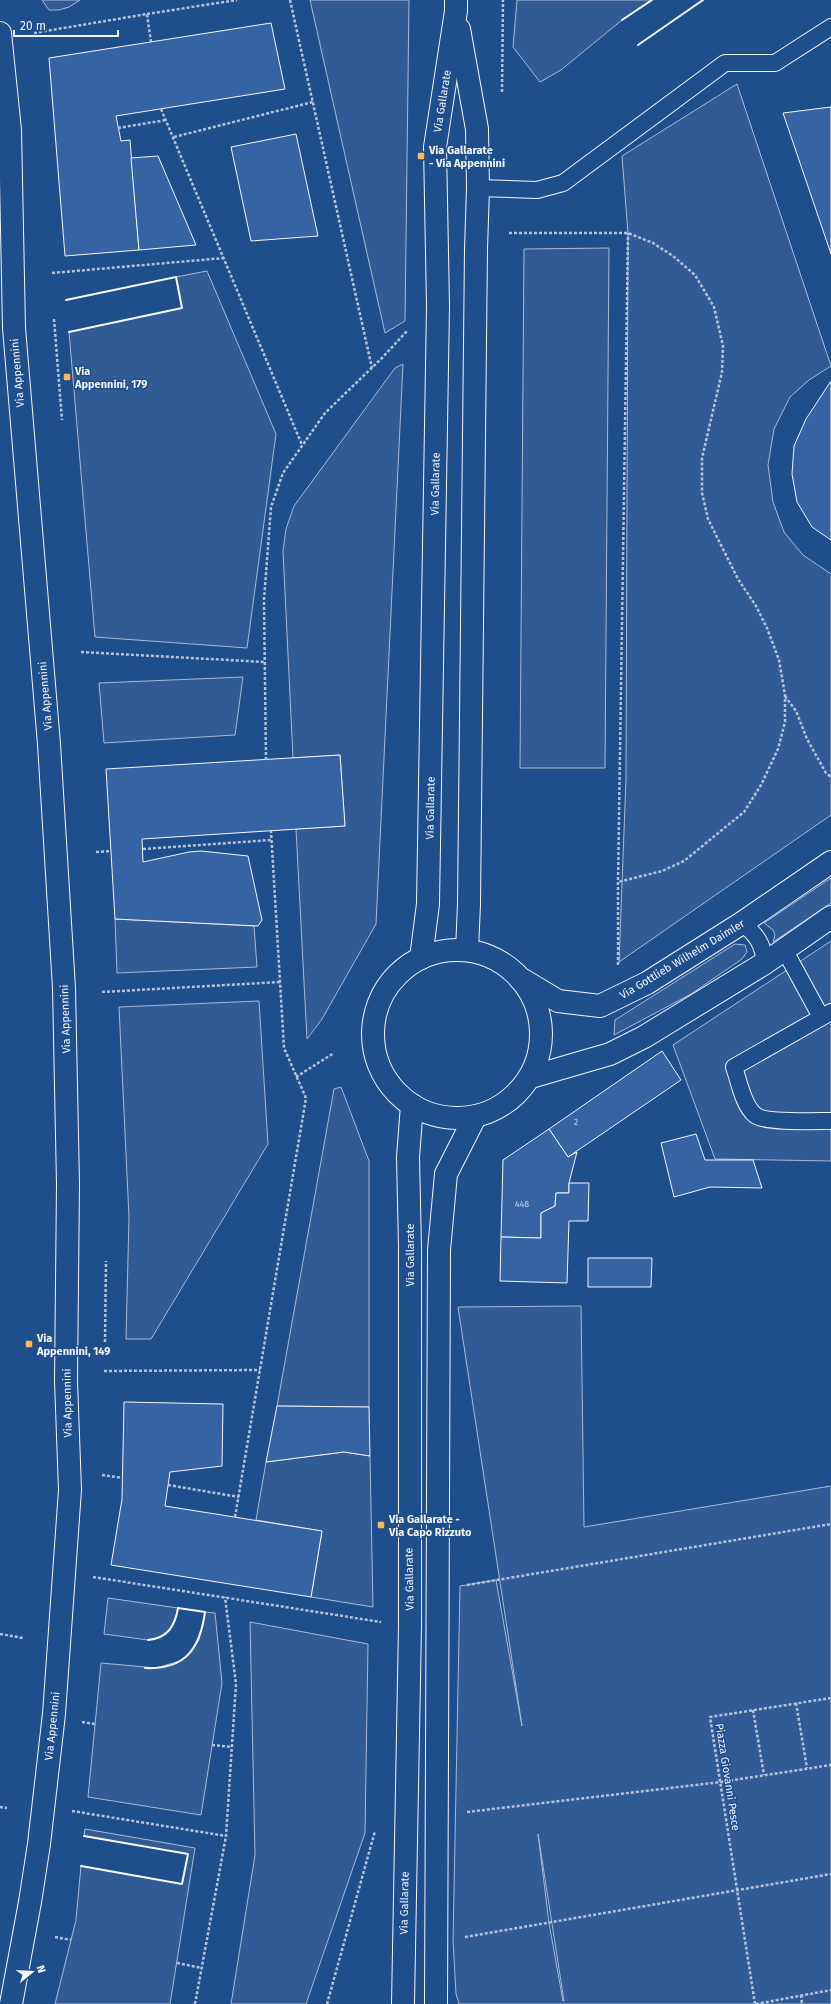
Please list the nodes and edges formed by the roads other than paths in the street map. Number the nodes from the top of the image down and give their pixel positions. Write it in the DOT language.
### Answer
graph roads {
  1 [pos="456,6"];
  2 [pos="831,27"];
  3 [pos="0,33"];
  4 [pos="478,188"];
  5 [pos="831,862"];
  6 [pos="831,917"];
  7 [pos="742,923"];
  8 [pos="784,949"];
  9 [pos="466,950"];
  10 [pos="421,958"];
  11 [pos="765,963"];
  12 [pos="522,980"];
  13 [pos="826,1014"];
  14 [pos="531,1077"];
  15 [pos="412,1105"];
  16 [pos="475,1118"];
  17 [pos="831,1121"];
  18 [pos="11,2004"];
  19 [pos="403,2004"];
  20 [pos="436,2004"];
  1 -- 4 [label="main road, Via Gallarate"];
  1 -- 10 [label="main road, Via Gallarate"];
  2 -- 4 [label="lane"];
  3 -- 18 [label="main road, Via Appennini"];
  4 -- 9 [label="main road, Via Gallarate"];
  5 -- 7 [label="main road, Via Gottlieb Wilhelm Daimler"];
  6 -- 8 [label="main road"];
  7 -- 11 [label="lane"];
  7 -- 12 [label="main road, Via Gottlieb Wilhelm Daimler"];
  8 -- 11 [label="main road"];
  8 -- 13 [label="lane"];
  9 -- 10 [label="main road"];
  9 -- 12 [label="main road"];
  10 -- 15 [label="main road"];
  11 -- 14 [label="main road"];
  12 -- 14 [label="main road"];
  13 -- 17 [label="lane"];
  14 -- 16 [label="main road"];
  15 -- 16 [label="main road"];
  15 -- 19 [label="main road, Via Gallarate"];
  16 -- 20 [label="main road"];
}
